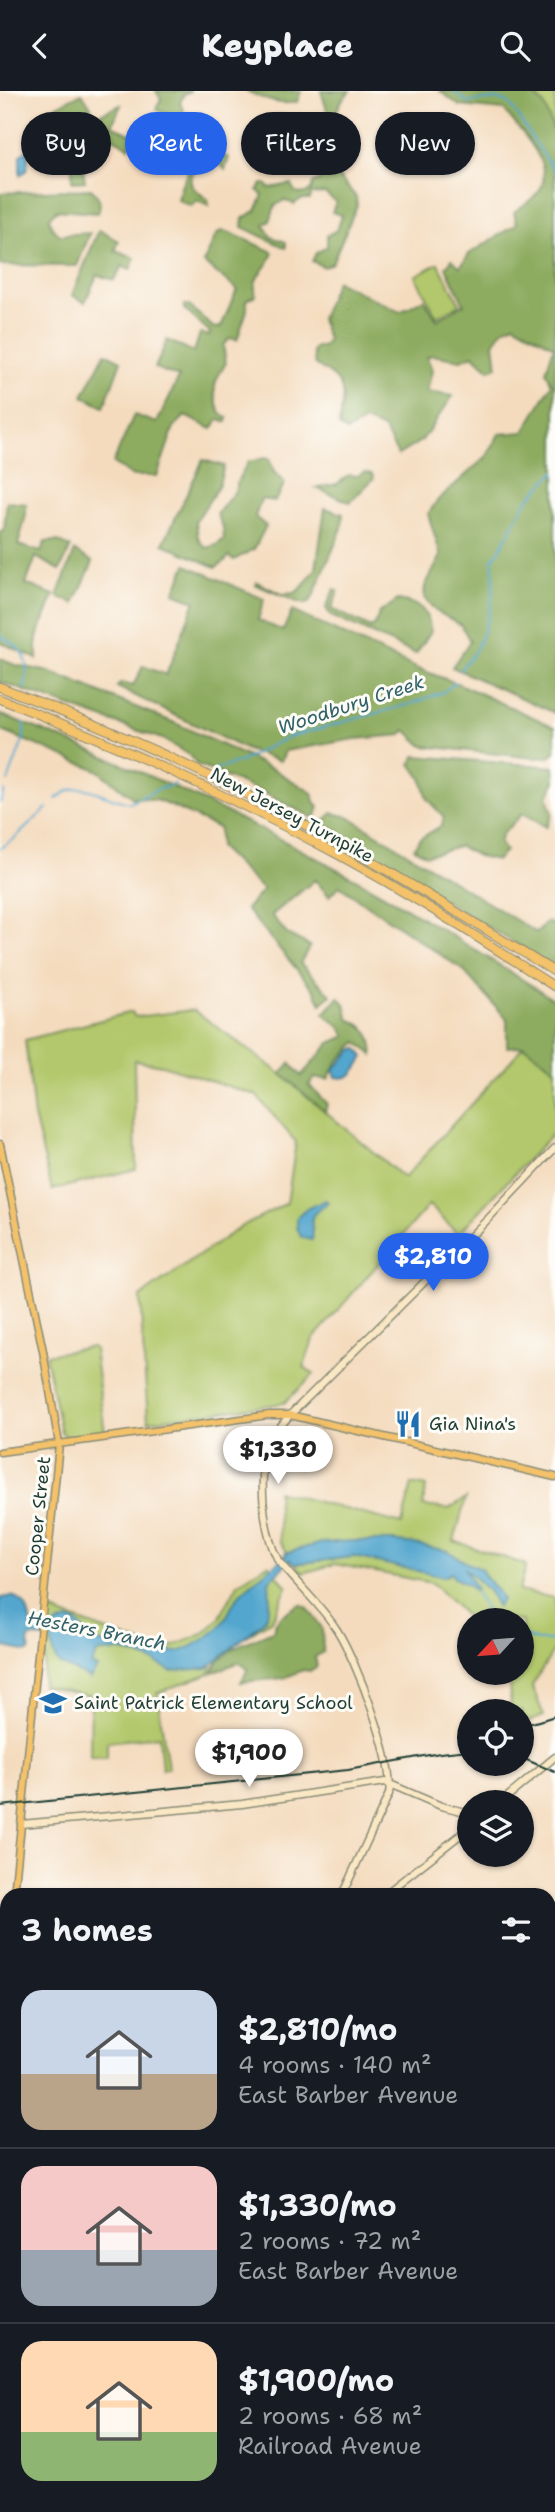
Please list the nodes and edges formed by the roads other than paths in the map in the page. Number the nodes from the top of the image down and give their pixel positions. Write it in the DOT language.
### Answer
graph roads {
  1 [pos="0,688"];
  2 [pos="0,699"];
  3 [pos="555,972"];
  4 [pos="555,987"];
  5 [pos="0,1144"];
  6 [pos="555,1149"];
  7 [pos="290,1415"];
  8 [pos="59,1444"];
  9 [pos="0,1452"];
  10 [pos="555,1477"];
  11 [pos="555,1758"];
  12 [pos="391,1784"];
  13 [pos="516,1790"];
  14 [pos="457,1810"];
  15 [pos="21,1824"];
  16 [pos="457,1837"];
  17 [pos="15,1888"];
  18 [pos="345,1888"];
  19 [pos="393,1888"];
  1 -- 3 [label="highway, New Jersey Turnpike"];
  2 -- 4 [label="highway, New Jersey Turnpike"];
  5 -- 8 [label="main road, Cooper Street"];
  6 -- 7 [label="street"];
  7 -- 8 [label="main road"];
  7 -- 10 [label="main road"];
  7 -- 12 [label="street"];
  8 -- 9 [label="main road"];
  8 -- 15 [label="main road, Cooper Street"];
  11 -- 13 [label="street"];
  12 -- 14 [label="street"];
  12 -- 15 [label="street"];
  12 -- 18 [label="street"];
  15 -- 17 [label="main road, Cooper Street"];
  16 -- 19 [label="street"];
}
